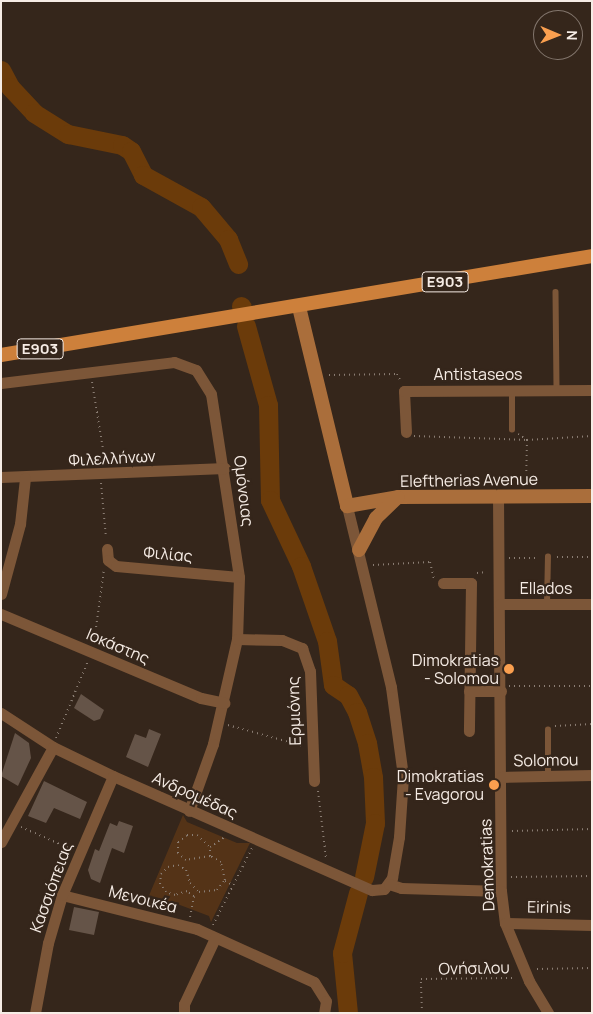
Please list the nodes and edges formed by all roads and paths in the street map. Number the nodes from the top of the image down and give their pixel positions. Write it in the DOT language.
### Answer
graph roads {
  1 [pos="592,256"];
  2 [pos="556,292"];
  3 [pos="299,307"];
  4 [pos="1,355"];
  5 [pos="90,370"];
  6 [pos="316,376"];
  7 [pos="1,382"];
  8 [pos="512,390"];
  9 [pos="557,390"];
  10 [pos="592,390"];
  11 [pos="404,391"];
  12 [pos="512,430"];
  13 [pos="406,432"];
  14 [pos="592,436"];
  15 [pos="527,440"];
  16 [pos="225,468"];
  17 [pos="103,475"];
  18 [pos="1,477"];
  19 [pos="25,478"];
  20 [pos="498,496"];
  21 [pos="525,496"];
  22 [pos="592,496"];
  23 [pos="399,497"];
  24 [pos="347,506"];
  25 [pos="107,549"];
  26 [pos="360,550"];
  27 [pos="548,558"];
  28 [pos="364,566"];
  29 [pos="104,568"];
  30 [pos="499,572"];
  31 [pos="239,578"];
  32 [pos="443,583"];
  33 [pos="471,583"];
  34 [pos="1,594"];
  35 [pos="500,604"];
  36 [pos="547,604"];
  37 [pos="592,604"];
  38 [pos="1,614"];
  39 [pos="236,639"];
  40 [pos="92,652"];
  41 [pos="592,686"];
  42 [pos="501,688"];
  43 [pos="469,691"];
  44 [pos="224,703"];
  45 [pos="1,713"];
  46 [pos="219,722"];
  47 [pos="592,724"];
  48 [pos="548,730"];
  49 [pos="469,731"];
  50 [pos="53,747"];
  51 [pos="312,748"];
  52 [pos="592,775"];
  53 [pos="113,776"];
  54 [pos="548,776"];
  55 [pos="501,777"];
  56 [pos="314,781"];
  57 [pos="189,811"];
  58 [pos="12,823"];
  59 [pos="230,828"];
  60 [pos="592,829"];
  61 [pos="501,831"];
  62 [pos="256,840"];
  63 [pos="1,842"];
  64 [pos="210,847"];
  65 [pos="80,854"];
  66 [pos="210,856"];
  67 [pos="327,870"];
  68 [pos="592,876"];
  69 [pos="501,877"];
  70 [pos="224,881"];
  71 [pos="233,885"];
  72 [pos="386,887"];
  73 [pos="195,890"];
  74 [pos="501,890"];
  75 [pos="192,894"];
  76 [pos="62,895"];
  77 [pos="506,923"];
  78 [pos="592,924"];
  79 [pos="186,926"];
  80 [pos="212,936"];
  81 [pos="592,968"];
  82 [pos="526,974"];
  83 [pos="35,1013"];
  84 [pos="184,1013"];
  85 [pos="324,1013"];
  86 [pos="422,1013"];
  87 [pos="548,1013"];
  1 -- 3 [label="main road, E903"];
  2 -- 9 [label="lane"];
  3 -- 4 [label="main road, E903"];
  3 -- 6 [label="main road"];
  5 -- 7 [label="street, Ομόνοιας"];
  5 -- 16 [label="street, Ομόνοιας"];
  5 -- 17 [label="path"];
  6 -- 11 [label="path"];
  6 -- 24 [label="main road"];
  8 -- 9 [label="street, Antistaseos"];
  8 -- 11 [label="street, Antistaseos"];
  8 -- 12 [label="lane"];
  9 -- 10 [label="street, Antistaseos"];
  11 -- 13 [label="street"];
  12 -- 15 [label="path"];
  13 -- 15 [label="path"];
  14 -- 15 [label="path"];
  15 -- 21 [label="path"];
  16 -- 17 [label="street, Φιλελλήνων"];
  16 -- 31 [label="street, Ομόνοιας"];
  17 -- 19 [label="street, Φιλελλήνων"];
  17 -- 25 [label="path"];
  18 -- 19 [label="street, Φιλελλήνων"];
  19 -- 34 [label="street"];
  20 -- 21 [label="main road, Eleftherias Avenue"];
  20 -- 23 [label="main road, Eleftherias Avenue"];
  20 -- 30 [label="street, Demokratias"];
  21 -- 22 [label="main road, Eleftherias Avenue"];
  23 -- 24 [label="main road, Eleftherias Avenue"];
  23 -- 26 [label="main road"];
  24 -- 26 [label="street"];
  25 -- 31 [label="street, Φιλίας"];
  26 -- 28 [label="street"];
  27 -- 36 [label="lane"];
  28 -- 32 [label="path"];
  28 -- 72 [label="street"];
  29 -- 40 [label="path"];
  30 -- 33 [label="path"];
  30 -- 35 [label="street, Demokratias"];
  31 -- 39 [label="street, Ομόνοιας"];
  32 -- 33 [label="street"];
  33 -- 43 [label="street"];
  35 -- 36 [label="street, Ellados"];
  35 -- 42 [label="street, Demokratias"];
  36 -- 37 [label="street, Ellados"];
  38 -- 40 [label="street, Ιοκάστης"];
  39 -- 44 [label="street, Ομόνοιας"];
  39 -- 51 [label="street, Ερμιόνης"];
  40 -- 44 [label="street, Ιοκάστης"];
  40 -- 50 [label="path"];
  41 -- 42 [label="path"];
  42 -- 43 [label="street"];
  42 -- 55 [label="street, Demokratias"];
  43 -- 49 [label="street"];
  44 -- 46 [label="street, Ομόνοιας"];
  45 -- 50 [label="street, Ανδρομέδας"];
  46 -- 51 [label="path"];
  46 -- 57 [label="street, Ομόνοιας"];
  47 -- 48 [label="path"];
  48 -- 54 [label="lane"];
  50 -- 53 [label="street, Ανδρομέδας"];
  50 -- 58 [label="street"];
  51 -- 56 [label="street, Ερμιόνης"];
  52 -- 54 [label="street, Solomou"];
  53 -- 57 [label="street, Ανδρομέδας"];
  53 -- 65 [label="street, Κασσιόπειας"];
  54 -- 55 [label="street, Solomou"];
  55 -- 61 [label="street, Demokratias"];
  56 -- 67 [label="path"];
  57 -- 59 [label="street, Ανδρομέδας"];
  58 -- 63 [label="street"];
  58 -- 65 [label="path"];
  59 -- 62 [label="street, Ανδρομέδας"];
  59 -- 64 [label="path"];
  60 -- 61 [label="path"];
  61 -- 69 [label="street, Demokratias"];
  62 -- 67 [label="street, Ανδρομέδας"];
  62 -- 71 [label="path"];
  64 -- 66 [label="path"];
  64 -- 66 [label="path"];
  65 -- 76 [label="street, Κασσιόπειας"];
  66 -- 70 [label="path"];
  67 -- 72 [label="street, Ανδρομέδας"];
  68 -- 69 [label="path"];
  69 -- 74 [label="street, Demokratias"];
  70 -- 71 [label="path"];
  70 -- 73 [label="path"];
  71 -- 80 [label="path"];
  72 -- 74 [label="street, Ανδρομέδας"];
  73 -- 75 [label="path"];
  73 -- 75 [label="path"];
  74 -- 77 [label="street, Demokratias"];
  75 -- 79 [label="path"];
  76 -- 79 [label="street, Μενοικέα"];
  76 -- 83 [label="street, Κασσιόπειας"];
  77 -- 78 [label="street, Eirinis"];
  77 -- 82 [label="street, Demokratias"];
  79 -- 80 [label="street, Μενοικέα"];
  80 -- 84 [label="street"];
  80 -- 85 [label="street, Μενοικέα"];
  81 -- 82 [label="path, Ονήσιλου"];
  82 -- 86 [label="path, Ονήσιλου"];
  82 -- 87 [label="street, Demokratias"];
}
